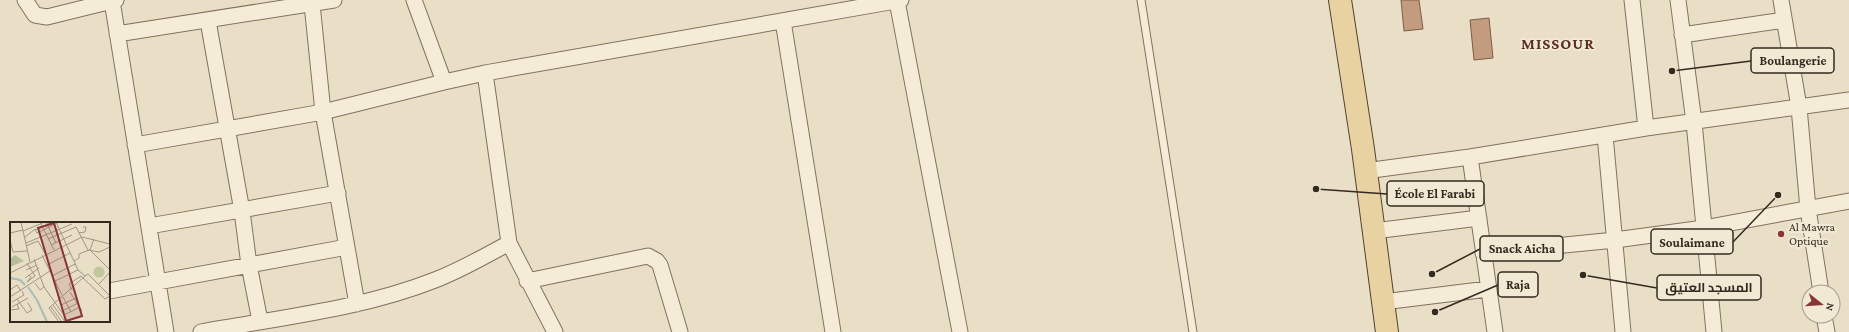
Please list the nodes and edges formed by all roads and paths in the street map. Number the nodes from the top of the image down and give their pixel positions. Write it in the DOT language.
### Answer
graph roads {
  1 [pos="25,0"];
  2 [pos="334,0"];
  3 [pos="414,0"];
  4 [pos="899,0"];
  5 [pos="1141,0"];
  6 [pos="1340,0"];
  7 [pos="1632,0"];
  8 [pos="1678,0"];
  9 [pos="1781,0"];
  10 [pos="114,1"];
  11 [pos="312,4"];
  12 [pos="272,5"];
  13 [pos="1784,20"];
  14 [pos="208,21"];
  15 [pos="783,21"];
  16 [pos="117,34"];
  17 [pos="1682,35"];
  18 [pos="484,73"];
  19 [pos="444,82"];
  20 [pos="1849,100"];
  21 [pos="1799,107"];
  22 [pos="323,112"];
  23 [pos="1694,122"];
  24 [pos="1646,128"];
  25 [pos="227,129"];
  26 [pos="1605,135"];
  27 [pos="136,145"];
  28 [pos="1470,157"];
  29 [pos="1365,171"];
  30 [pos="338,193"];
  31 [pos="1849,201"];
  32 [pos="1808,209"];
  33 [pos="242,211"];
  34 [pos="1479,218"];
  35 [pos="149,226"];
  36 [pos="1704,228"];
  37 [pos="1374,231"];
  38 [pos="1615,240"];
  39 [pos="509,243"];
  40 [pos="347,247"];
  41 [pos="1483,253"];
  42 [pos="249,265"];
  43 [pos="158,281"];
  44 [pos="527,281"];
  45 [pos="1820,284"];
  46 [pos="1488,288"];
  47 [pos="110,292"];
  48 [pos="1383,302"];
  49 [pos="357,304"];
  50 [pos="260,321"];
  51 [pos="166,332"];
  52 [pos="201,332"];
  53 [pos="555,332"];
  54 [pos="680,332"];
  55 [pos="833,332"];
  56 [pos="960,332"];
  57 [pos="1193,332"];
  58 [pos="1387,332"];
  59 [pos="1495,332"];
  60 [pos="1623,332"];
  61 [pos="1714,332"];
  1 -- 10 [label="street"];
  2 -- 11 [label="street"];
  3 -- 19 [label="street"];
  4 -- 15 [label="street"];
  4 -- 56 [label="street"];
  5 -- 57 [label="lane"];
  6 -- 29 [label="main road"];
  7 -- 24 [label="street"];
  8 -- 17 [label="street"];
  9 -- 13 [label="street"];
  10 -- 16 [label="street"];
  11 -- 12 [label="street"];
  11 -- 22 [label="street"];
  12 -- 14 [label="street"];
  13 -- 17 [label="street"];
  13 -- 21 [label="street"];
  14 -- 16 [label="street"];
  14 -- 25 [label="street"];
  15 -- 18 [label="street"];
  15 -- 55 [label="street"];
  16 -- 27 [label="street"];
  17 -- 23 [label="street"];
  18 -- 19 [label="street"];
  18 -- 39 [label="street"];
  19 -- 22 [label="street"];
  20 -- 21 [label="street"];
  21 -- 23 [label="street"];
  21 -- 32 [label="street"];
  22 -- 25 [label="street"];
  22 -- 30 [label="street"];
  23 -- 24 [label="street"];
  23 -- 36 [label="street"];
  24 -- 26 [label="street"];
  25 -- 27 [label="street"];
  25 -- 33 [label="street"];
  26 -- 28 [label="street"];
  26 -- 38 [label="street"];
  27 -- 35 [label="street"];
  28 -- 29 [label="street"];
  28 -- 34 [label="street"];
  29 -- 37 [label="main road"];
  30 -- 33 [label="street"];
  30 -- 40 [label="street"];
  31 -- 32 [label="street"];
  32 -- 36 [label="street"];
  32 -- 45 [label="street"];
  33 -- 35 [label="street"];
  33 -- 42 [label="street"];
  34 -- 37 [label="street"];
  34 -- 41 [label="street"];
  35 -- 43 [label="street"];
  36 -- 38 [label="street"];
  36 -- 61 [label="street"];
  37 -- 48 [label="main road"];
  38 -- 41 [label="street"];
  38 -- 60 [label="street"];
  39 -- 44 [label="street"];
  39 -- 49 [label="street"];
  40 -- 42 [label="street"];
  40 -- 49 [label="street"];
  41 -- 46 [label="street"];
  42 -- 43 [label="street"];
  42 -- 50 [label="street"];
  43 -- 47 [label="street"];
  43 -- 51 [label="street"];
  44 -- 53 [label="street"];
  44 -- 54 [label="street"];
  46 -- 48 [label="street"];
  46 -- 59 [label="street"];
  48 -- 58 [label="main road"];
  49 -- 50 [label="street"];
  50 -- 52 [label="street"];
}
